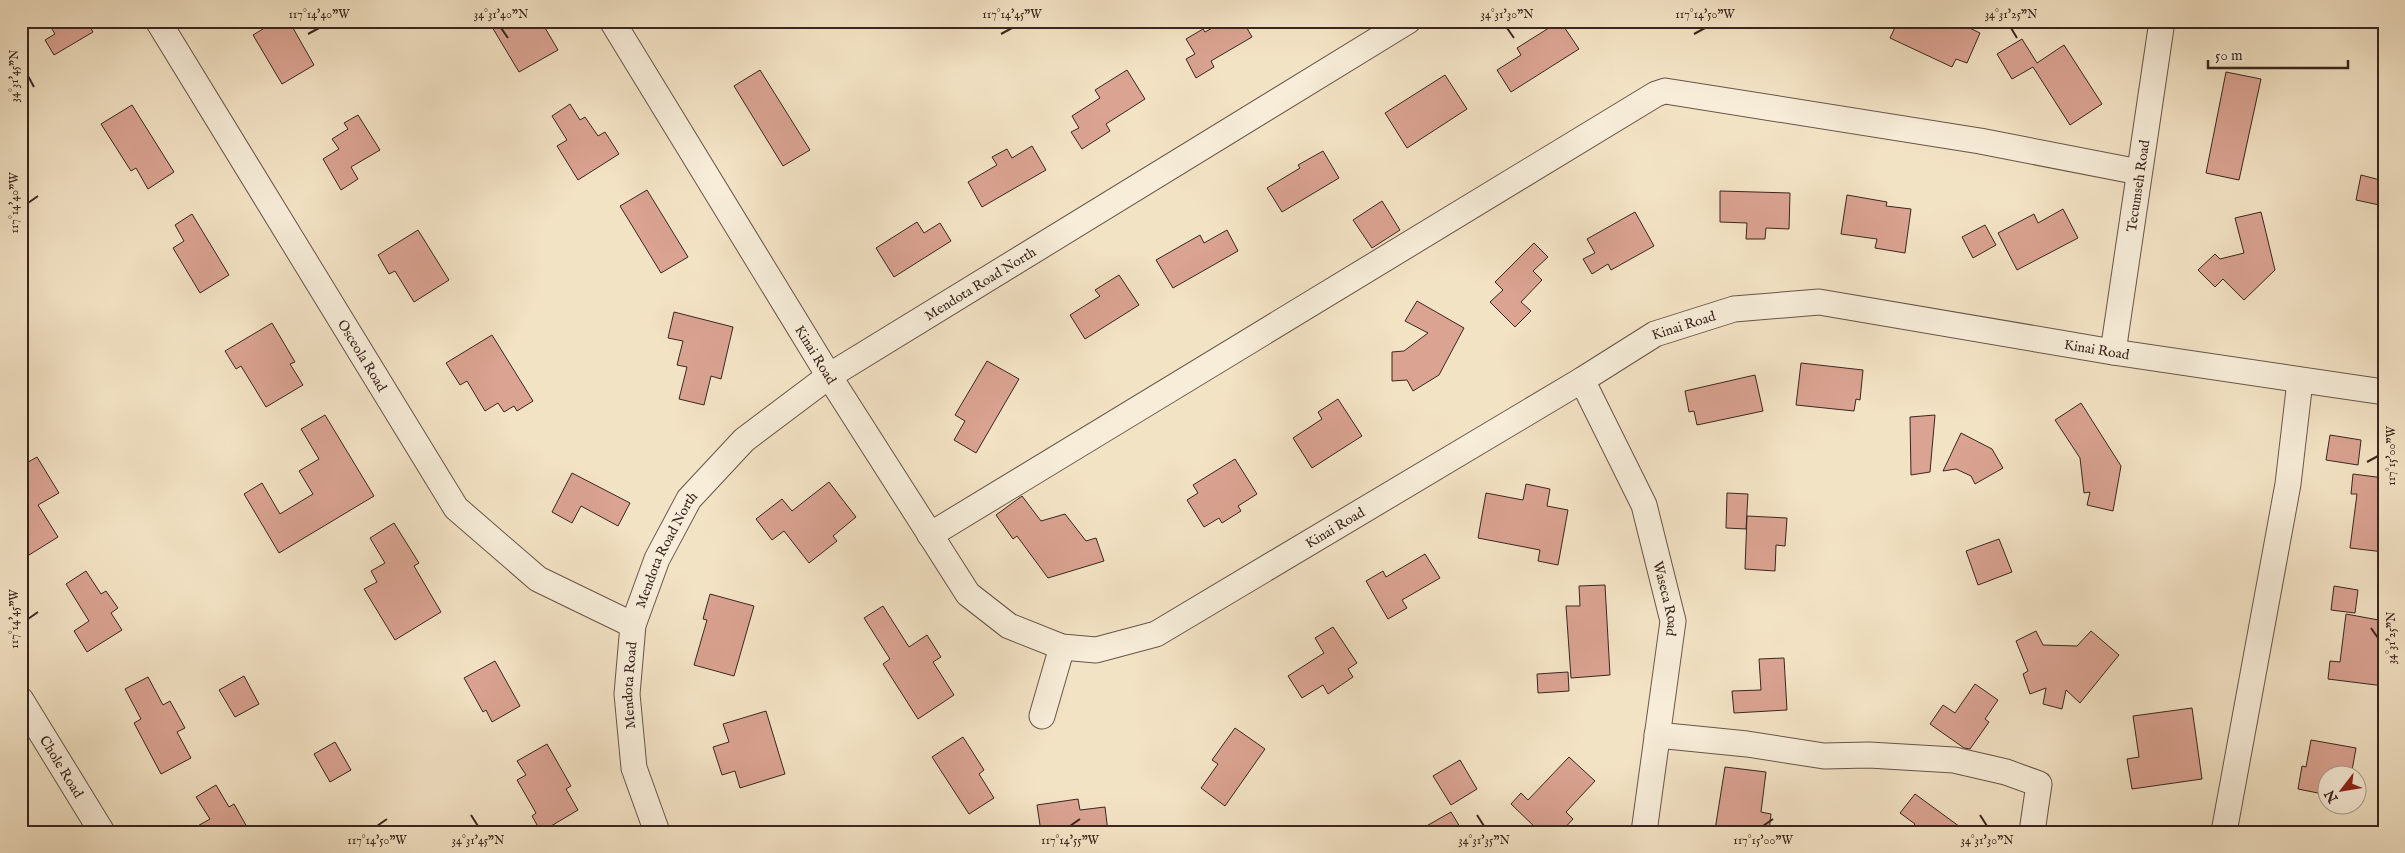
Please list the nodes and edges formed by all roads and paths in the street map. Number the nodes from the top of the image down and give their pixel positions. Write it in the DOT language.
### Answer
graph roads {
  1 [pos="158,21"];
  2 [pos="612,21"];
  3 [pos="1408,21"];
  4 [pos="2162,21"];
  5 [pos="2139,172"];
  6 [pos="2113,352"];
  7 [pos="829,376"];
  8 [pos="1582,380"];
  9 [pos="2300,381"];
  10 [pos="2384,392"];
  11 [pos="930,535"];
  12 [pos="633,625"];
  13 [pos="1062,647"];
  14 [pos="21,700"];
  15 [pos="1042,716"];
  16 [pos="1657,735"];
  17 [pos="102,832"];
  18 [pos="657,832"];
  19 [pos="1644,832"];
  20 [pos="2032,832"];
  21 [pos="2224,832"];
  1 -- 12 [label="street, Osceola Road"];
  2 -- 7 [label="street, Kinai Road"];
  3 -- 7 [label="street, Mendota Road North"];
  4 -- 5 [label="street, Tecumseh Road"];
  5 -- 6 [label="street, Tecumseh Road"];
  5 -- 11 [label="street"];
  6 -- 8 [label="street, Kinai Road"];
  6 -- 9 [label="street, Kinai Road"];
  7 -- 11 [label="street, Kinai Road"];
  7 -- 12 [label="street, Mendota Road North"];
  8 -- 13 [label="street, Kinai Road"];
  8 -- 16 [label="street, Waseca Road"];
  9 -- 10 [label="street, Kinai Road"];
  9 -- 21 [label="street"];
  11 -- 13 [label="street, Kinai Road"];
  12 -- 18 [label="street, Mendota Road"];
  13 -- 15 [label="street"];
  14 -- 17 [label="street, Chole Road"];
  16 -- 19 [label="street, Waseca Road"];
  16 -- 20 [label="street"];
}
